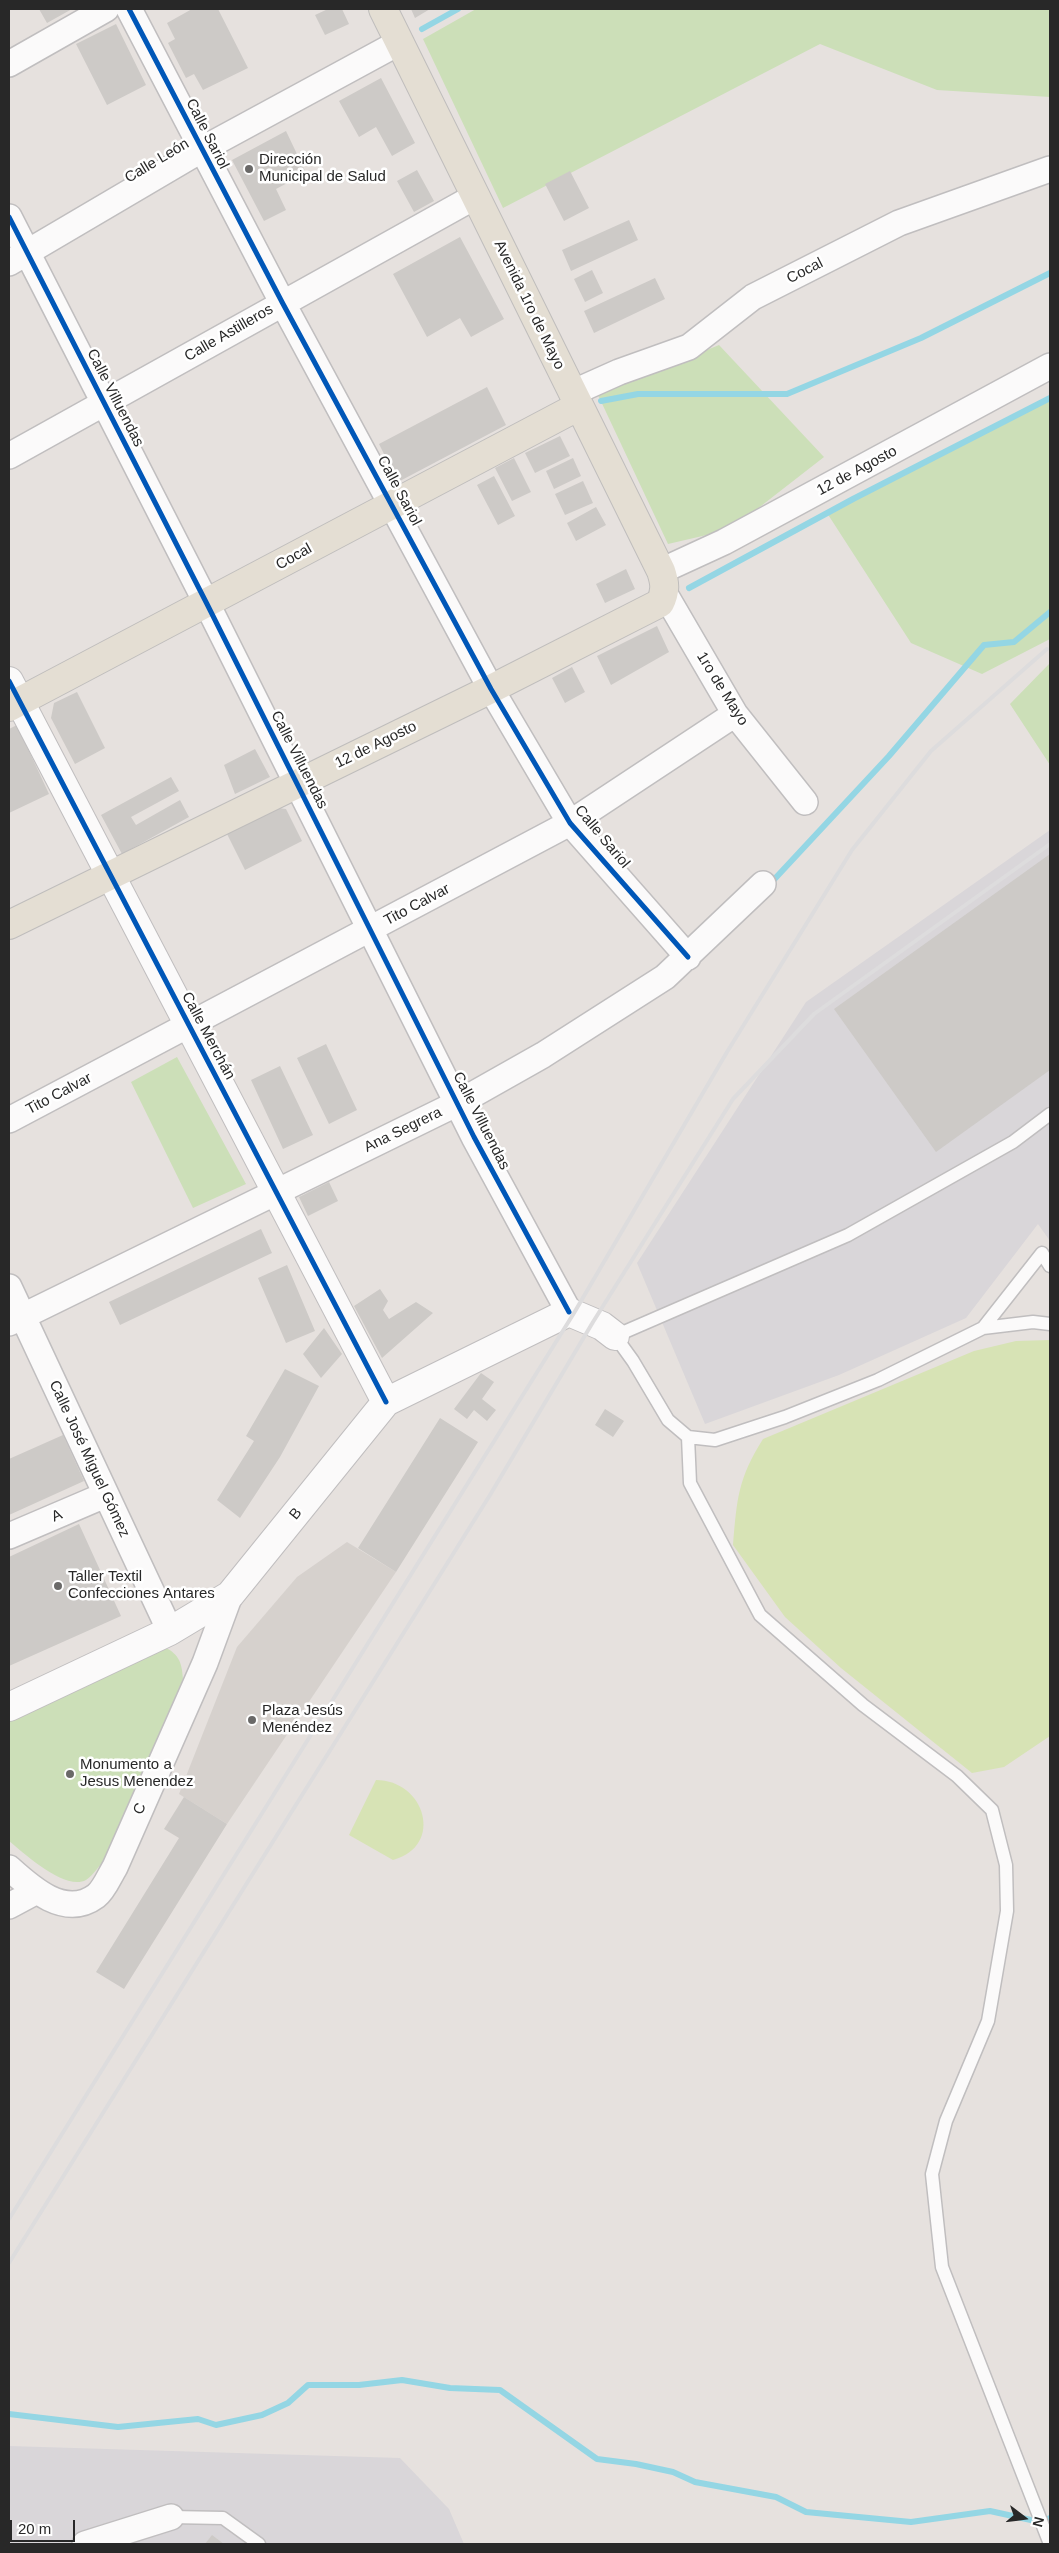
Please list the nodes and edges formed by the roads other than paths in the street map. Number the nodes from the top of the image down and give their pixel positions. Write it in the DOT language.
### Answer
graph roads {
  1 [pos="106,9"];
  2 [pos="129,9"];
  3 [pos="383,9"];
  4 [pos="400,42"];
  5 [pos="9,64"];
  6 [pos="201,150"];
  7 [pos="1050,169"];
  8 [pos="476,196"];
  9 [pos="9,217"];
  10 [pos="18,258"];
  11 [pos="282,302"];
  12 [pos="1050,366"];
  13 [pos="575,400"];
  14 [pos="104,405"];
  15 [pos="9,456"];
  16 [pos="391,503"];
  17 [pos="662,589"];
  18 [pos="207,604"];
  19 [pos="490,689"];
  20 [pos="12,697"];
  21 [pos="735,714"];
  22 [pos="297,784"];
  23 [pos="805,802"];
  24 [pos="570,823"];
  25 [pos="109,876"];
  26 [pos="763,884"];
  27 [pos="9,925"];
  28 [pos="370,930"];
  29 [pos="688,957"];
  30 [pos="188,1026"];
  31 [pos="458,1103"];
  32 [pos="1050,1114"];
  33 [pos="9,1120"];
  34 [pos="275,1191"];
  35 [pos="1050,1266"];
  36 [pos="9,1287"];
  37 [pos="571,1313"];
  38 [pos="15,1320"];
  39 [pos="1050,1324"];
  40 [pos="983,1328"];
  41 [pos="615,1336"];
  42 [pos="386,1402"];
  43 [pos="688,1437"];
  44 [pos="105,1495"];
  45 [pos="9,1536"];
  46 [pos="230,1595"];
  47 [pos="170,1631"];
  48 [pos="9,1707"];
  49 [pos="9,1868"];
  50 [pos="45,1896"];
  51 [pos="9,1906"];
  52 [pos="171,2517"];
  53 [pos="85,2544"];
  54 [pos="259,2544"];
  55 [pos="1050,2544"];
  1 -- 5 [label="street"];
  2 -- 6 [label="street, Calle Sariol"];
  3 -- 4 [label="main road, Avenida 1ro de Mayo"];
  4 -- 6 [label="street, Calle León"];
  4 -- 8 [label="main road, Avenida 1ro de Mayo"];
  6 -- 10 [label="street, Calle León"];
  6 -- 11 [label="street, Calle Sariol"];
  7 -- 13 [label="street, Cocal"];
  8 -- 11 [label="street, Calle Astilleros"];
  8 -- 13 [label="main road, Avenida 1ro de Mayo"];
  9 -- 10 [label="street, Calle Villuendas"];
  10 -- 14 [label="street, Calle Villuendas"];
  11 -- 14 [label="street, Calle Astilleros"];
  11 -- 16 [label="street, Calle Sariol"];
  12 -- 17 [label="street, 12 de Agosto"];
  13 -- 16 [label="main road, Cocal"];
  13 -- 17 [label="main road, Avenida 1ro de Mayo"];
  14 -- 15 [label="street, Calle Astilleros"];
  14 -- 18 [label="street, Calle Villuendas"];
  16 -- 18 [label="main road, Cocal"];
  16 -- 19 [label="street, Calle Sariol"];
  17 -- 19 [label="main road, 12 de Agosto"];
  17 -- 21 [label="street, 1ro de Mayo"];
  18 -- 20 [label="main road, Cocal"];
  18 -- 22 [label="street, Calle Villuendas"];
  19 -- 22 [label="main road, 12 de Agosto"];
  19 -- 24 [label="street, Calle Sariol"];
  20 -- 25 [label="street, Calle Merchán"];
  21 -- 23 [label="street, 1ro de Mayo"];
  21 -- 24 [label="street, Tito Calvar"];
  22 -- 25 [label="main road, 12 de Agosto"];
  22 -- 28 [label="street, Calle Villuendas"];
  24 -- 28 [label="street, Tito Calvar"];
  24 -- 29 [label="street, Calle Sariol"];
  25 -- 27 [label="main road, 12 de Agosto"];
  25 -- 30 [label="street, Calle Merchán"];
  26 -- 29 [label="street, Ana Segrera"];
  28 -- 30 [label="street, Tito Calvar"];
  28 -- 31 [label="street, Calle Villuendas"];
  29 -- 31 [label="street, Ana Segrera"];
  30 -- 33 [label="street, Tito Calvar"];
  30 -- 34 [label="street, Calle Merchán"];
  31 -- 34 [label="street, Ana Segrera"];
  31 -- 37 [label="street, Calle Villuendas"];
  32 -- 41 [label="lane"];
  34 -- 38 [label="street, Ana Segrera"];
  34 -- 42 [label="street, Calle Merchán"];
  35 -- 40 [label="lane"];
  36 -- 38 [label="street, Calle José Miguel Gómez"];
  37 -- 41 [label="street"];
  37 -- 42 [label="street, B"];
  38 -- 44 [label="street, Calle José Miguel Gómez"];
  39 -- 40 [label="lane"];
  40 -- 43 [label="lane"];
  41 -- 43 [label="lane"];
  42 -- 46 [label="street, B"];
  43 -- 55 [label="lane"];
  44 -- 45 [label="street, A"];
  44 -- 47 [label="street, Calle José Miguel Gómez"];
  46 -- 47 [label="street, B"];
  46 -- 50 [label="street, C"];
  47 -- 48 [label="street, B"];
  49 -- 50 [label="street"];
  50 -- 51 [label="street"];
  52 -- 53 [label="street"];
  52 -- 54 [label="lane"];
}
